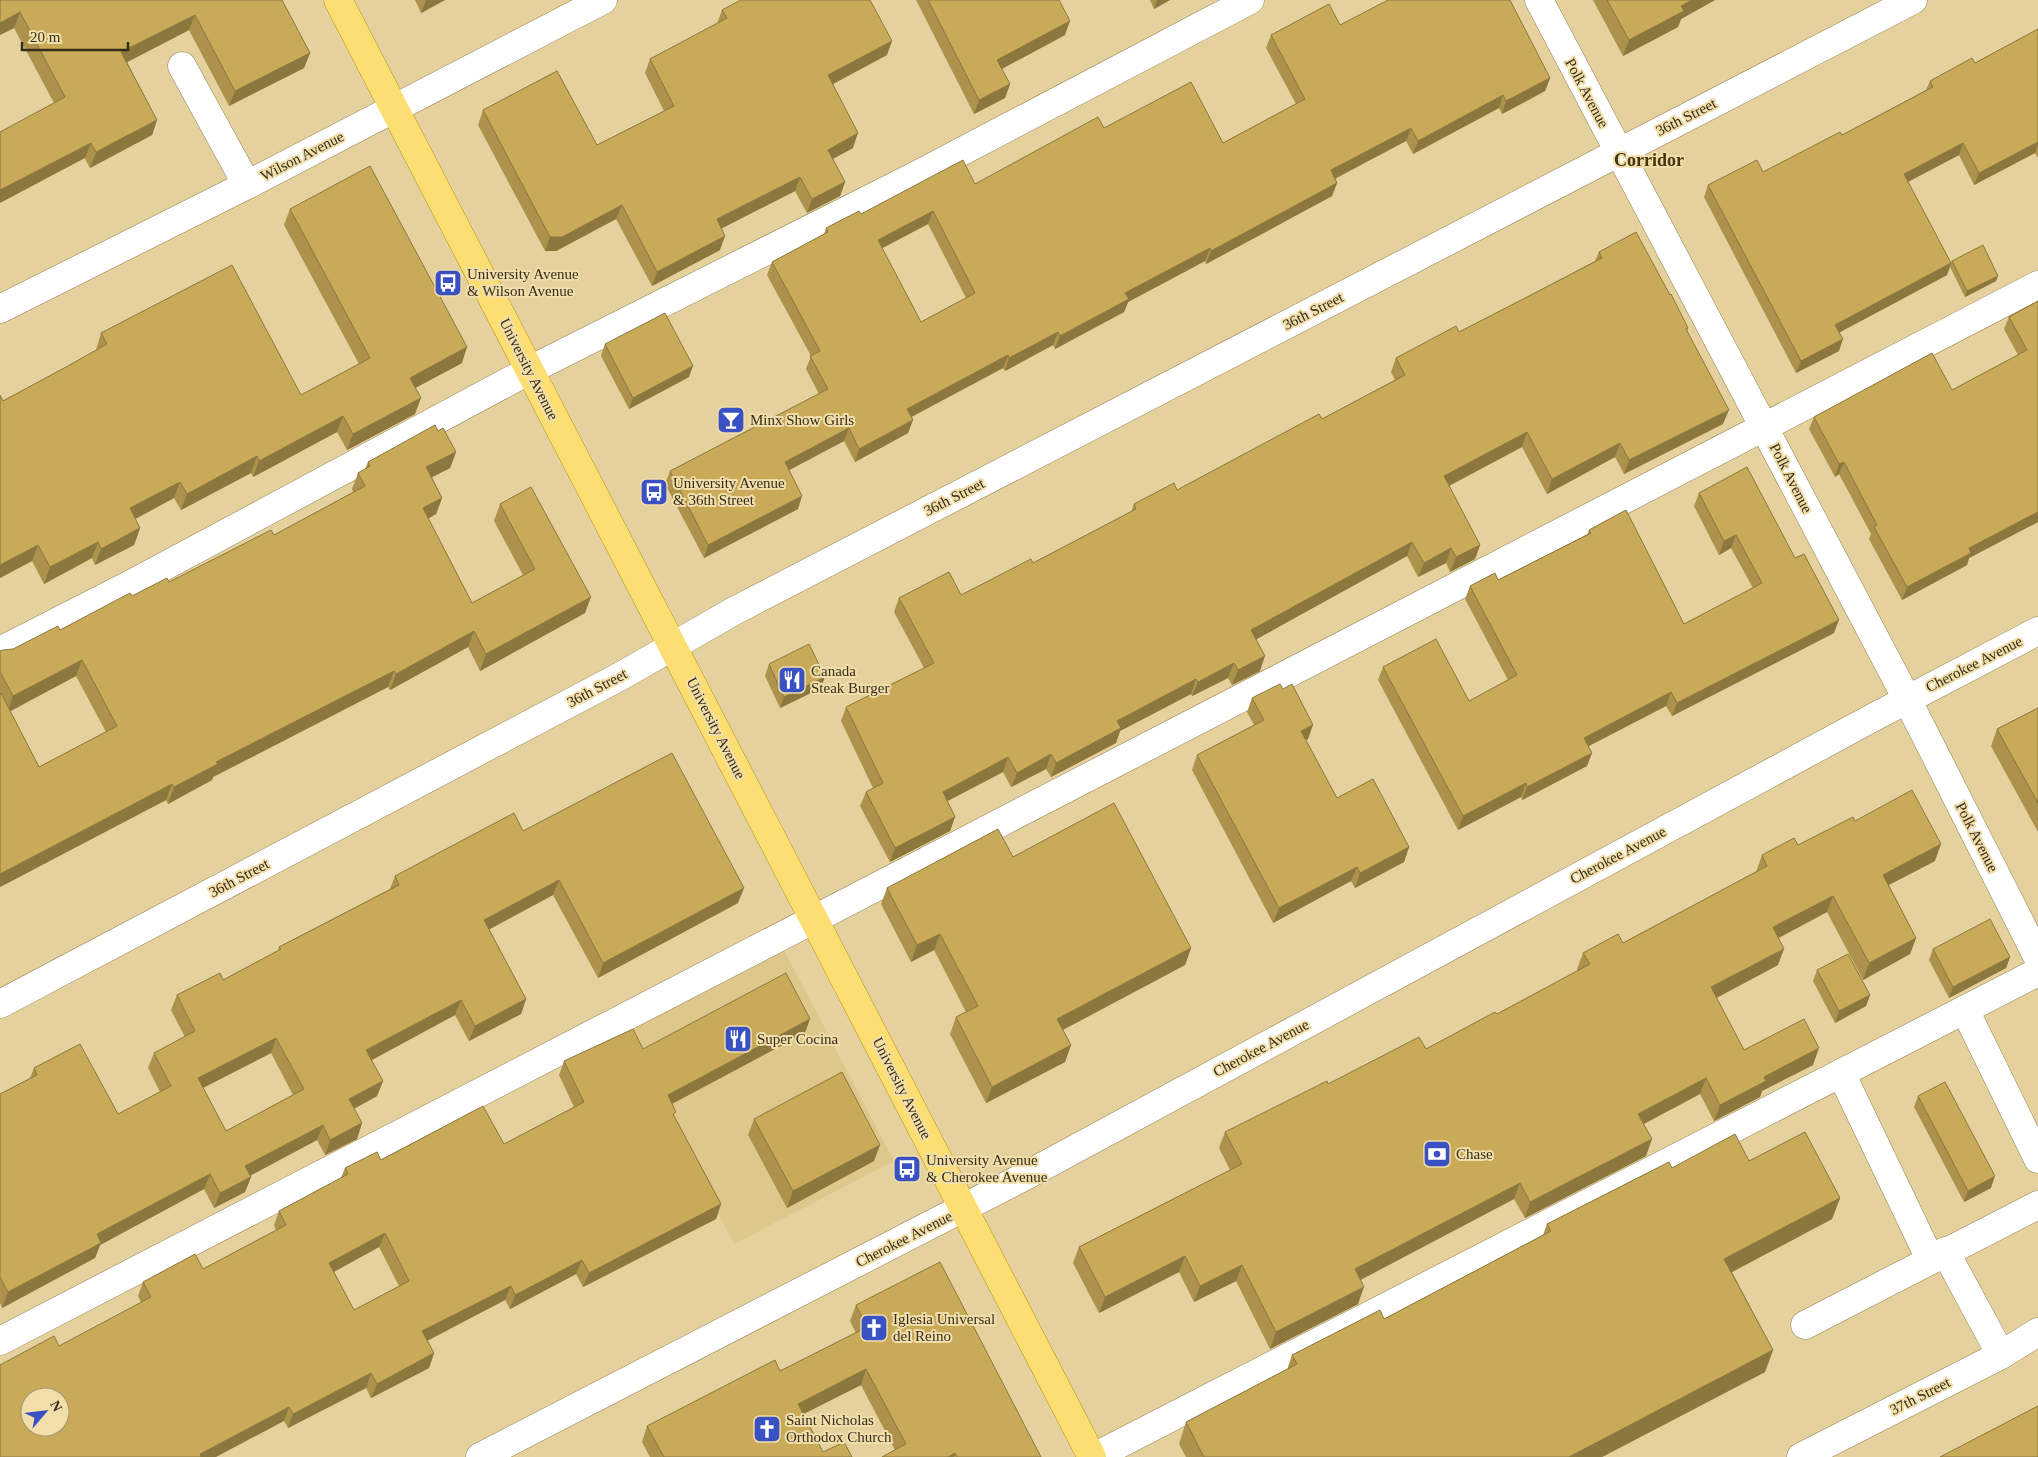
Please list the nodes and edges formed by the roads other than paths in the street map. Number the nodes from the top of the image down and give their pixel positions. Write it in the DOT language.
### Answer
graph roads {
  1 [pos="338,0"];
  2 [pos="602,0"];
  3 [pos="1250,0"];
  4 [pos="1539,0"];
  5 [pos="1913,0"];
  6 [pos="182,66"];
  7 [pos="395,108"];
  8 [pos="1618,153"];
  9 [pos="247,185"];
  10 [pos="2038,286"];
  11 [pos="0,309"];
  12 [pos="530,370"];
  13 [pos="1764,426"];
  14 [pos="2038,631"];
  15 [pos="674,646"];
  16 [pos="0,651"];
  17 [pos="1907,699"];
  18 [pos="814,920"];
  19 [pos="2038,958"];
  20 [pos="2038,972"];
  21 [pos="0,1004"];
  22 [pos="1965,1010"];
  23 [pos="1841,1073"];
  24 [pos="2038,1159"];
  25 [pos="2038,1205"];
  26 [pos="964,1208"];
  27 [pos="1938,1255"];
  28 [pos="1805,1325"];
  29 [pos="2038,1332"];
  30 [pos="0,1341"];
  31 [pos="2000,1354"];
  32 [pos="480,1457"];
  33 [pos="1093,1457"];
  34 [pos="1801,1457"];
  1 -- 7 [label="main road, University Avenue"];
  2 -- 7 [label="street, Wilson Avenue"];
  3 -- 12 [label="street"];
  4 -- 8 [label="street, Polk Avenue"];
  5 -- 8 [label="street, 36th Street"];
  6 -- 9 [label="street"];
  7 -- 9 [label="street, Wilson Avenue"];
  7 -- 12 [label="main road, University Avenue"];
  8 -- 13 [label="street, Polk Avenue"];
  8 -- 15 [label="street, 36th Street"];
  9 -- 11 [label="street, Wilson Avenue"];
  10 -- 13 [label="street"];
  12 -- 15 [label="main road, University Avenue"];
  12 -- 16 [label="street"];
  13 -- 17 [label="street, Polk Avenue"];
  13 -- 18 [label="street"];
  14 -- 17 [label="street, Cherokee Avenue"];
  15 -- 18 [label="main road, University Avenue"];
  15 -- 21 [label="street, 36th Street"];
  17 -- 19 [label="street, Polk Avenue"];
  17 -- 26 [label="street, Cherokee Avenue"];
  18 -- 26 [label="main road, University Avenue"];
  18 -- 30 [label="street"];
  20 -- 22 [label="street"];
  22 -- 23 [label="street"];
  22 -- 24 [label="street"];
  23 -- 27 [label="street"];
  23 -- 33 [label="street"];
  25 -- 27 [label="street"];
  26 -- 32 [label="street, Cherokee Avenue"];
  26 -- 33 [label="main road, University Avenue"];
  27 -- 28 [label="street"];
  27 -- 31 [label="street"];
  29 -- 31 [label="street, 37th Street"];
  31 -- 34 [label="street, 37th Street"];
}
